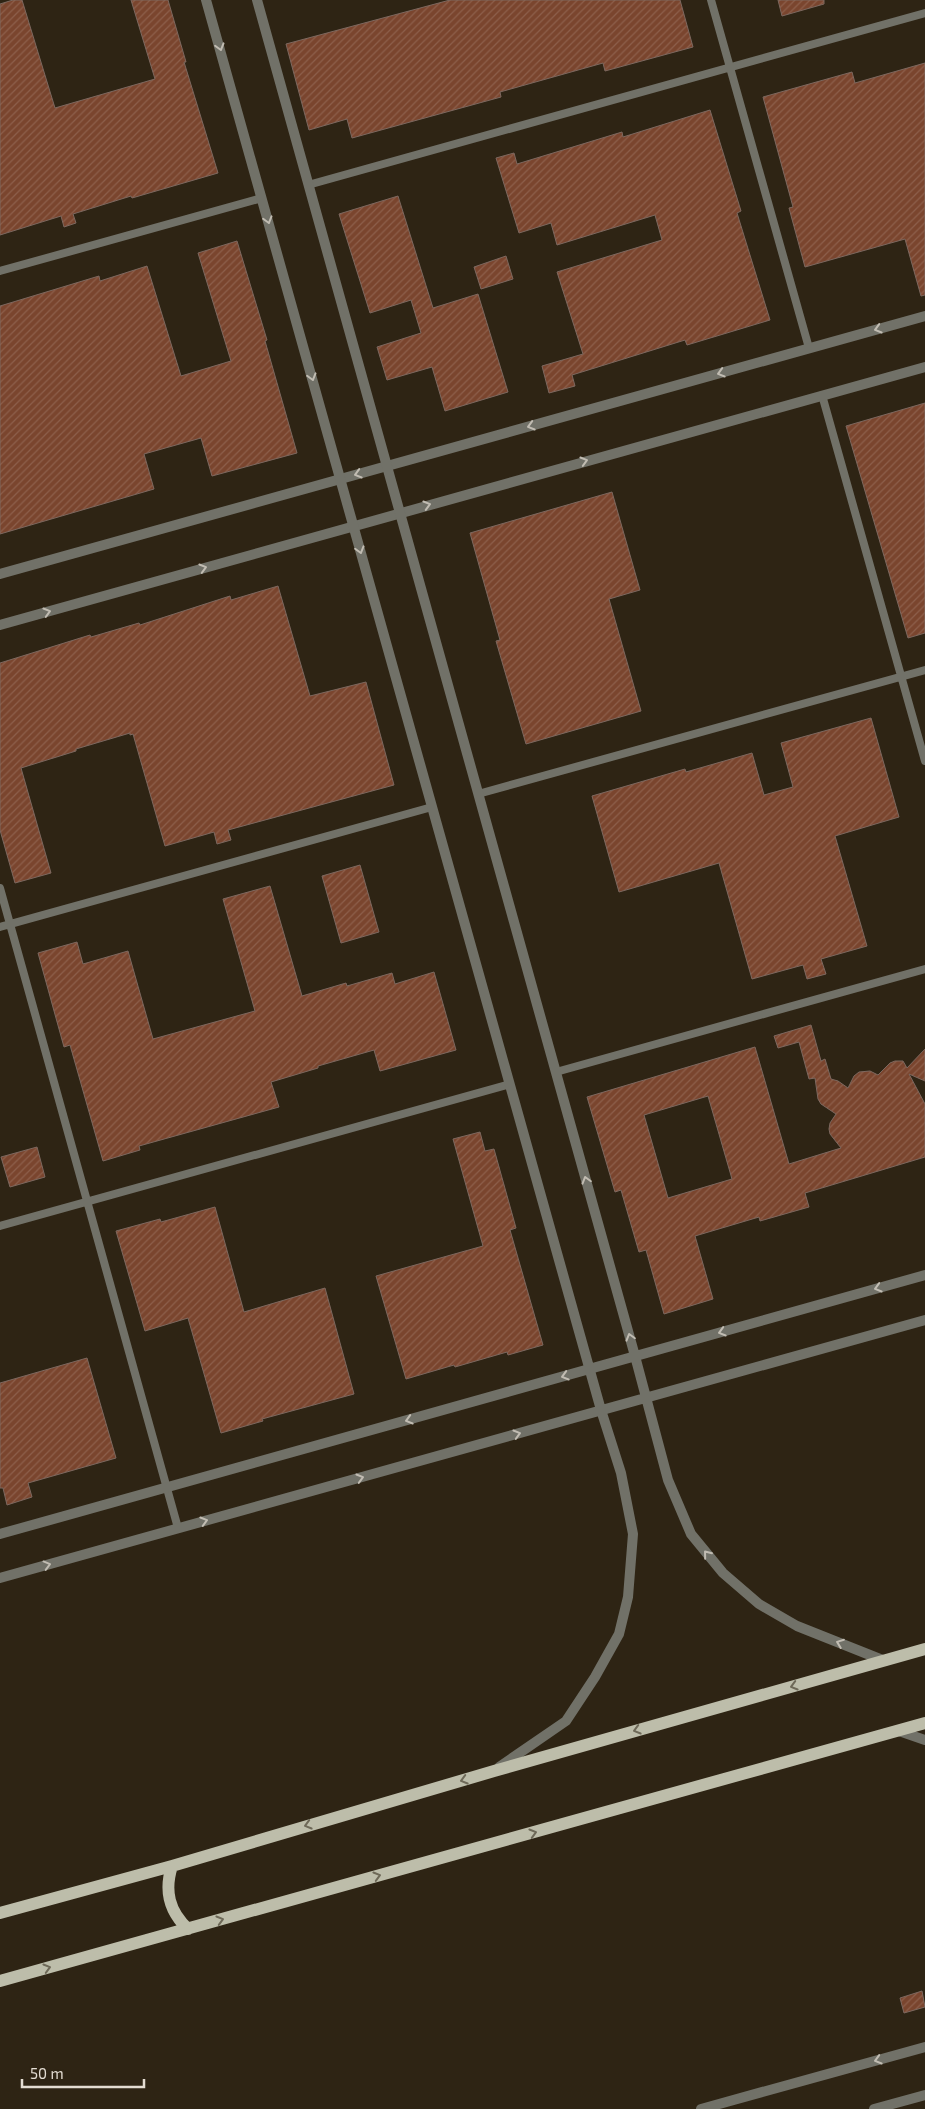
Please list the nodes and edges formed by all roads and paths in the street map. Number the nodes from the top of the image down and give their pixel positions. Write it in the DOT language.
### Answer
graph roads {
  1 [pos="206,0"];
  2 [pos="257,0"];
  3 [pos="711,0"];
  4 [pos="925,13"];
  5 [pos="730,68"];
  6 [pos="308,185"];
  7 [pos="262,198"];
  8 [pos="0,271"];
  9 [pos="925,316"];
  10 [pos="809,348"];
  11 [pos="925,366"];
  12 [pos="822,395"];
  13 [pos="387,466"];
  14 [pos="340,479"];
  15 [pos="400,513"];
  16 [pos="354,525"];
  17 [pos="0,574"];
  18 [pos="0,625"];
  19 [pos="925,670"];
  20 [pos="901,676"];
  21 [pos="925,761"];
  22 [pos="478,794"];
  23 [pos="432,807"];
  24 [pos="0,888"];
  25 [pos="10,924"];
  26 [pos="0,927"];
  27 [pos="925,969"];
  28 [pos="556,1072"];
  29 [pos="510,1084"];
  30 [pos="87,1202"];
  31 [pos="0,1226"];
  32 [pos="925,1275"];
  33 [pos="925,1320"];
  34 [pos="635,1356"];
  35 [pos="590,1369"];
  36 [pos="647,1398"];
  37 [pos="601,1410"];
  38 [pos="167,1488"];
  39 [pos="178,1528"];
  40 [pos="0,1534"];
  41 [pos="0,1578"];
  42 [pos="925,1650"];
  43 [pos="885,1661"];
  44 [pos="925,1723"];
  45 [pos="899,1731"];
  46 [pos="925,1740"];
  47 [pos="494,1771"];
  48 [pos="172,1866"];
  49 [pos="0,1913"];
  50 [pos="188,1929"];
  51 [pos="0,1981"];
  52 [pos="925,2047"];
  53 [pos="925,2095"];
  54 [pos="909,2104"];
  55 [pos="701,2109"];
  56 [pos="874,2109"];
  1 -- 7 [label="street, one-way"];
  2 -- 6 [label="street"];
  3 -- 5 [label="lane"];
  4 -- 5 [label="lane"];
  5 -- 6 [label="lane"];
  5 -- 10 [label="lane"];
  6 -- 13 [label="street"];
  7 -- 8 [label="lane"];
  7 -- 14 [label="street, one-way"];
  9 -- 10 [label="street, one-way"];
  10 -- 13 [label="street, one-way"];
  11 -- 12 [label="street"];
  15 -- 12 [label="street, one-way"];
  12 -- 20 [label="lane"];
  13 -- 14 [label="street, one-way"];
  13 -- 15 [label="street"];
  14 -- 16 [label="street"];
  14 -- 17 [label="street"];
  15 -- 16 [label="street"];
  15 -- 22 [label="street"];
  18 -- 16 [label="street, one-way"];
  16 -- 23 [label="street, one-way"];
  19 -- 20 [label="lane"];
  20 -- 21 [label="lane"];
  20 -- 22 [label="lane"];
  22 -- 28 [label="street"];
  23 -- 25 [label="lane"];
  23 -- 29 [label="street"];
  24 -- 25 [label="lane"];
  25 -- 26 [label="lane"];
  25 -- 30 [label="lane"];
  27 -- 28 [label="lane"];
  34 -- 28 [label="street, one-way"];
  29 -- 30 [label="lane"];
  29 -- 35 [label="street"];
  30 -- 31 [label="lane"];
  30 -- 38 [label="lane"];
  32 -- 34 [label="street, one-way"];
  33 -- 36 [label="street"];
  34 -- 35 [label="street"];
  34 -- 36 [label="street"];
  35 -- 37 [label="street"];
  35 -- 38 [label="street, one-way"];
  36 -- 37 [label="street"];
  43 -- 36 [label="street, one-way"];
  39 -- 37 [label="street, one-way"];
  37 -- 47 [label="street"];
  38 -- 39 [label="lane"];
  38 -- 40 [label="street"];
  41 -- 39 [label="street, one-way"];
  42 -- 43 [label="main road"];
  43 -- 47 [label="main road, one-way"];
  44 -- 45 [label="main road"];
  45 -- 46 [label="street"];
  50 -- 45 [label="main road, one-way"];
  47 -- 48 [label="main road, one-way"];
  48 -- 49 [label="main road"];
  48 -- 50 [label="main road"];
  51 -- 50 [label="main road, one-way"];
  52 -- 55 [label="street, one-way"];
  53 -- 54 [label="street"];
  54 -- 56 [label="street"];
}
